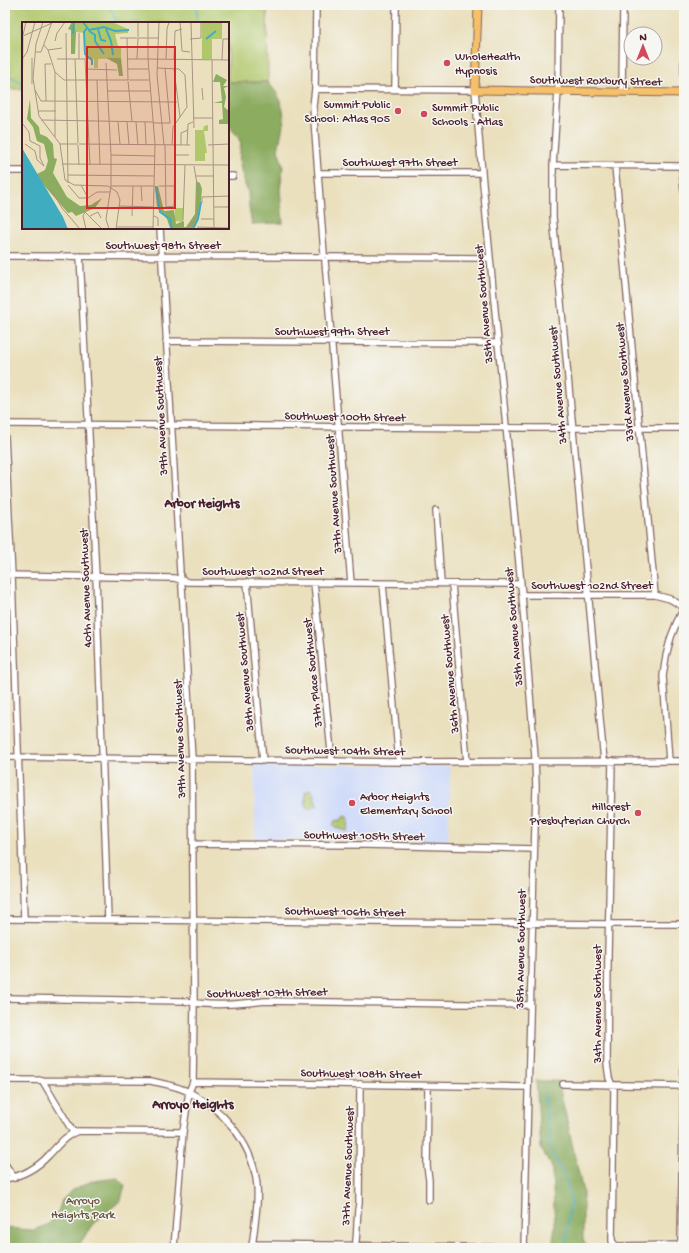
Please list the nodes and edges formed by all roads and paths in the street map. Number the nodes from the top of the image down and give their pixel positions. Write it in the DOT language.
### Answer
graph roads {
  1 [pos="316,5"];
  2 [pos="396,5"];
  3 [pos="478,5"];
  4 [pos="559,5"];
  5 [pos="623,5"];
  6 [pos="684,61"];
  7 [pos="315,89"];
  8 [pos="395,89"];
  9 [pos="475,90"];
  10 [pos="558,91"];
  11 [pos="622,92"];
  12 [pos="684,93"];
  13 [pos="553,165"];
  14 [pos="615,166"];
  15 [pos="683,166"];
  16 [pos="5,171"];
  17 [pos="22,172"];
  18 [pos="318,173"];
  19 [pos="482,173"];
  20 [pos="684,191"];
  21 [pos="160,229"];
  22 [pos="5,256"];
  23 [pos="80,256"];
  24 [pos="162,257"];
  25 [pos="325,257"];
  26 [pos="490,258"];
  27 [pos="166,340"];
  28 [pos="332,342"];
  29 [pos="498,343"];
  30 [pos="5,424"];
  31 [pos="89,424"];
  32 [pos="171,424"];
  33 [pos="339,427"];
  34 [pos="506,428"];
  35 [pos="572,428"];
  36 [pos="639,428"];
  37 [pos="684,428"];
  38 [pos="5,437"];
  39 [pos="436,510"];
  40 [pos="5,576"];
  41 [pos="12,576"];
  42 [pos="96,576"];
  43 [pos="181,580"];
  44 [pos="247,582"];
  45 [pos="314,583"];
  46 [pos="351,583"];
  47 [pos="441,583"];
  48 [pos="383,584"];
  49 [pos="452,584"];
  50 [pos="521,584"];
  51 [pos="522,596"];
  52 [pos="588,596"];
  53 [pos="655,596"];
  54 [pos="684,608"];
  55 [pos="5,757"];
  56 [pos="18,757"];
  57 [pos="103,758"];
  58 [pos="192,759"];
  59 [pos="332,760"];
  60 [pos="263,761"];
  61 [pos="536,761"];
  62 [pos="604,761"];
  63 [pos="612,761"];
  64 [pos="669,761"];
  65 [pos="684,761"];
  66 [pos="399,762"];
  67 [pos="467,762"];
  68 [pos="193,844"];
  69 [pos="534,849"];
  70 [pos="5,919"];
  71 [pos="24,919"];
  72 [pos="108,919"];
  73 [pos="194,920"];
  74 [pos="532,924"];
  75 [pos="609,924"];
  76 [pos="684,924"];
  77 [pos="5,998"];
  78 [pos="194,1003"];
  79 [pos="530,1005"];
  80 [pos="684,1058"];
  81 [pos="5,1080"];
  82 [pos="42,1080"];
  83 [pos="193,1082"];
  84 [pos="360,1084"];
  85 [pos="563,1084"];
  86 [pos="612,1085"];
  87 [pos="428,1086"];
  88 [pos="683,1086"];
  89 [pos="528,1087"];
  90 [pos="189,1092"];
  91 [pos="73,1132"];
  92 [pos="183,1132"];
  93 [pos="5,1164"];
  94 [pos="14,1178"];
  95 [pos="5,1179"];
  96 [pos="429,1200"];
  97 [pos="252,1246"];
  98 [pos="355,1246"];
  99 [pos="420,1247"];
  100 [pos="174,1248"];
  101 [pos="524,1248"];
  1 -- 7 [label="street, 37th Avenue Southwest"];
  2 -- 8 [label="street"];
  3 -- 9 [label="main road, 35th Avenue Southwest"];
  4 -- 10 [label="street, 34th Avenue Southwest"];
  5 -- 11 [label="street"];
  6 -- 12 [label="street"];
  7 -- 8 [label="street, Southwest Roxbury Street"];
  7 -- 18 [label="street, 37th Avenue Southwest"];
  8 -- 9 [label="street, Southwest Roxbury Street"];
  9 -- 10 [label="main road, Southwest Roxbury Street"];
  9 -- 19 [label="street, 35th Avenue Southwest"];
  10 -- 11 [label="main road, Southwest Roxbury Street"];
  10 -- 13 [label="street, 34th Avenue Southwest"];
  11 -- 12 [label="main road, Southwest Roxbury Street"];
  13 -- 14 [label="street"];
  13 -- 35 [label="street, 34th Avenue Southwest"];
  14 -- 15 [label="street"];
  14 -- 36 [label="street, 33rd Avenue Southwest"];
  15 -- 20 [label="street"];
  16 -- 17 [label="street"];
  18 -- 19 [label="street, Southwest 97th Street"];
  18 -- 25 [label="street, 37th Avenue Southwest"];
  19 -- 26 [label="street, 35th Avenue Southwest"];
  21 -- 24 [label="street, 39th Avenue Southwest"];
  22 -- 23 [label="street, Southwest 98th Street"];
  23 -- 24 [label="street, Southwest 98th Street"];
  23 -- 31 [label="street, 40th Avenue Southwest"];
  24 -- 25 [label="street, Southwest 98th Street"];
  24 -- 27 [label="street, 39th Avenue Southwest"];
  25 -- 26 [label="street, Southwest 98th Street"];
  25 -- 28 [label="street, 37th Avenue Southwest"];
  26 -- 29 [label="street, 35th Avenue Southwest"];
  27 -- 28 [label="street, Southwest 99th Street"];
  27 -- 32 [label="street, 39th Avenue Southwest"];
  28 -- 29 [label="street, Southwest 99th Street"];
  28 -- 33 [label="street, 37th Avenue Southwest"];
  29 -- 34 [label="street, 35th Avenue Southwest"];
  30 -- 31 [label="street, Southwest 100th Street"];
  31 -- 32 [label="street, Southwest 100th Street"];
  31 -- 42 [label="street, 40th Avenue Southwest"];
  32 -- 33 [label="street, Southwest 100th Street"];
  32 -- 43 [label="street, 39th Avenue Southwest"];
  33 -- 34 [label="street, Southwest 100th Street"];
  33 -- 46 [label="street, 37th Avenue Southwest"];
  34 -- 35 [label="street, Southwest 100th Street"];
  34 -- 50 [label="street, 35th Avenue Southwest"];
  35 -- 36 [label="street, Southwest 100th Street"];
  35 -- 52 [label="street, 34th Avenue Southwest"];
  36 -- 37 [label="street, Southwest 100th Street"];
  36 -- 53 [label="street, 33rd Avenue Southwest"];
  38 -- 41 [label="street"];
  39 -- 47 [label="street"];
  40 -- 41 [label="street, Southwest 102nd Street"];
  41 -- 42 [label="street, Southwest 102nd Street"];
  41 -- 56 [label="street"];
  42 -- 43 [label="street, Southwest 102nd Street"];
  42 -- 57 [label="street, 40th Avenue Southwest"];
  43 -- 44 [label="street, Southwest 102nd Street"];
  43 -- 58 [label="street, 39th Avenue Southwest"];
  44 -- 45 [label="street, Southwest 102nd Street"];
  44 -- 60 [label="street, 38th Avenue Southwest"];
  45 -- 46 [label="street, Southwest 102nd Street"];
  45 -- 59 [label="street, 37th Place Southwest"];
  46 -- 48 [label="street, Southwest 102nd Street"];
  47 -- 48 [label="street, Southwest 102nd Street"];
  47 -- 49 [label="street, Southwest 102nd Street"];
  48 -- 66 [label="street"];
  49 -- 50 [label="street, Southwest 102nd Street"];
  49 -- 67 [label="street, 36th Avenue Southwest"];
  50 -- 51 [label="street, 35th Avenue Southwest"];
  51 -- 52 [label="street, Southwest 102nd Street"];
  51 -- 61 [label="street, 35th Avenue Southwest"];
  52 -- 53 [label="street, Southwest 102nd Street"];
  52 -- 62 [label="street, 34th Avenue Southwest"];
  53 -- 54 [label="street, Southwest 102nd Street"];
  54 -- 64 [label="street"];
  55 -- 56 [label="street, Southwest 104th Street"];
  56 -- 57 [label="street, Southwest 104th Street"];
  56 -- 71 [label="street"];
  57 -- 58 [label="street, Southwest 104th Street"];
  57 -- 72 [label="street, 40th Avenue Southwest"];
  58 -- 60 [label="street, Southwest 104th Street"];
  58 -- 68 [label="street, 39th Avenue Southwest"];
  59 -- 60 [label="street, Southwest 104th Street"];
  59 -- 66 [label="street, Southwest 104th Street"];
  61 -- 62 [label="street, Southwest 104th Street"];
  61 -- 67 [label="street, Southwest 104th Street"];
  61 -- 69 [label="street, 35th Avenue Southwest"];
  62 -- 63 [label="street, Southwest 104th Street"];
  63 -- 64 [label="street, Southwest 104th Street"];
  63 -- 75 [label="street, 34th Avenue Southwest"];
  64 -- 65 [label="street, Southwest 104th Street"];
  66 -- 67 [label="street, Southwest 104th Street"];
  68 -- 69 [label="street, Southwest 105th Street"];
  68 -- 73 [label="street, 39th Avenue Southwest"];
  69 -- 74 [label="street, 35th Avenue Southwest"];
  70 -- 71 [label="street, Southwest 106th Street"];
  71 -- 72 [label="street, Southwest 106th Street"];
  72 -- 73 [label="street, Southwest 106th Street"];
  73 -- 74 [label="street, Southwest 106th Street"];
  73 -- 78 [label="street, 39th Avenue Southwest"];
  74 -- 75 [label="street, Southwest 106th Street"];
  74 -- 79 [label="street, 35th Avenue Southwest"];
  75 -- 76 [label="street, Southwest 106th Street"];
  75 -- 86 [label="street, 34th Avenue Southwest"];
  77 -- 78 [label="street, Southwest 107th Street"];
  78 -- 79 [label="street, Southwest 107th Street"];
  78 -- 83 [label="street, 39th Avenue Southwest"];
  79 -- 89 [label="street, 35th Avenue Southwest"];
  80 -- 88 [label="street"];
  81 -- 82 [label="street"];
  82 -- 90 [label="street"];
  82 -- 91 [label="street"];
  83 -- 84 [label="street, Southwest 108th Street"];
  83 -- 90 [label="street, 39th Avenue Southwest"];
  84 -- 87 [label="street, Southwest 108th Street"];
  84 -- 98 [label="street, 37th Avenue Southwest"];
  85 -- 86 [label="street"];
  86 -- 88 [label="street"];
  86 -- 88 [label="street, 34th Avenue Southwest"];
  87 -- 89 [label="street, Southwest 108th Street"];
  87 -- 96 [label="street"];
  89 -- 101 [label="street, 35th Avenue Southwest"];
  90 -- 92 [label="street, 39th Avenue Southwest"];
  90 -- 97 [label="street"];
  91 -- 92 [label="street"];
  91 -- 94 [label="street"];
  92 -- 100 [label="street, 39th Avenue Southwest"];
  93 -- 94 [label="street"];
  94 -- 95 [label="street"];
  97 -- 98 [label="street"];
  98 -- 99 [label="street"];
  99 -- 101 [label="street"];
}
